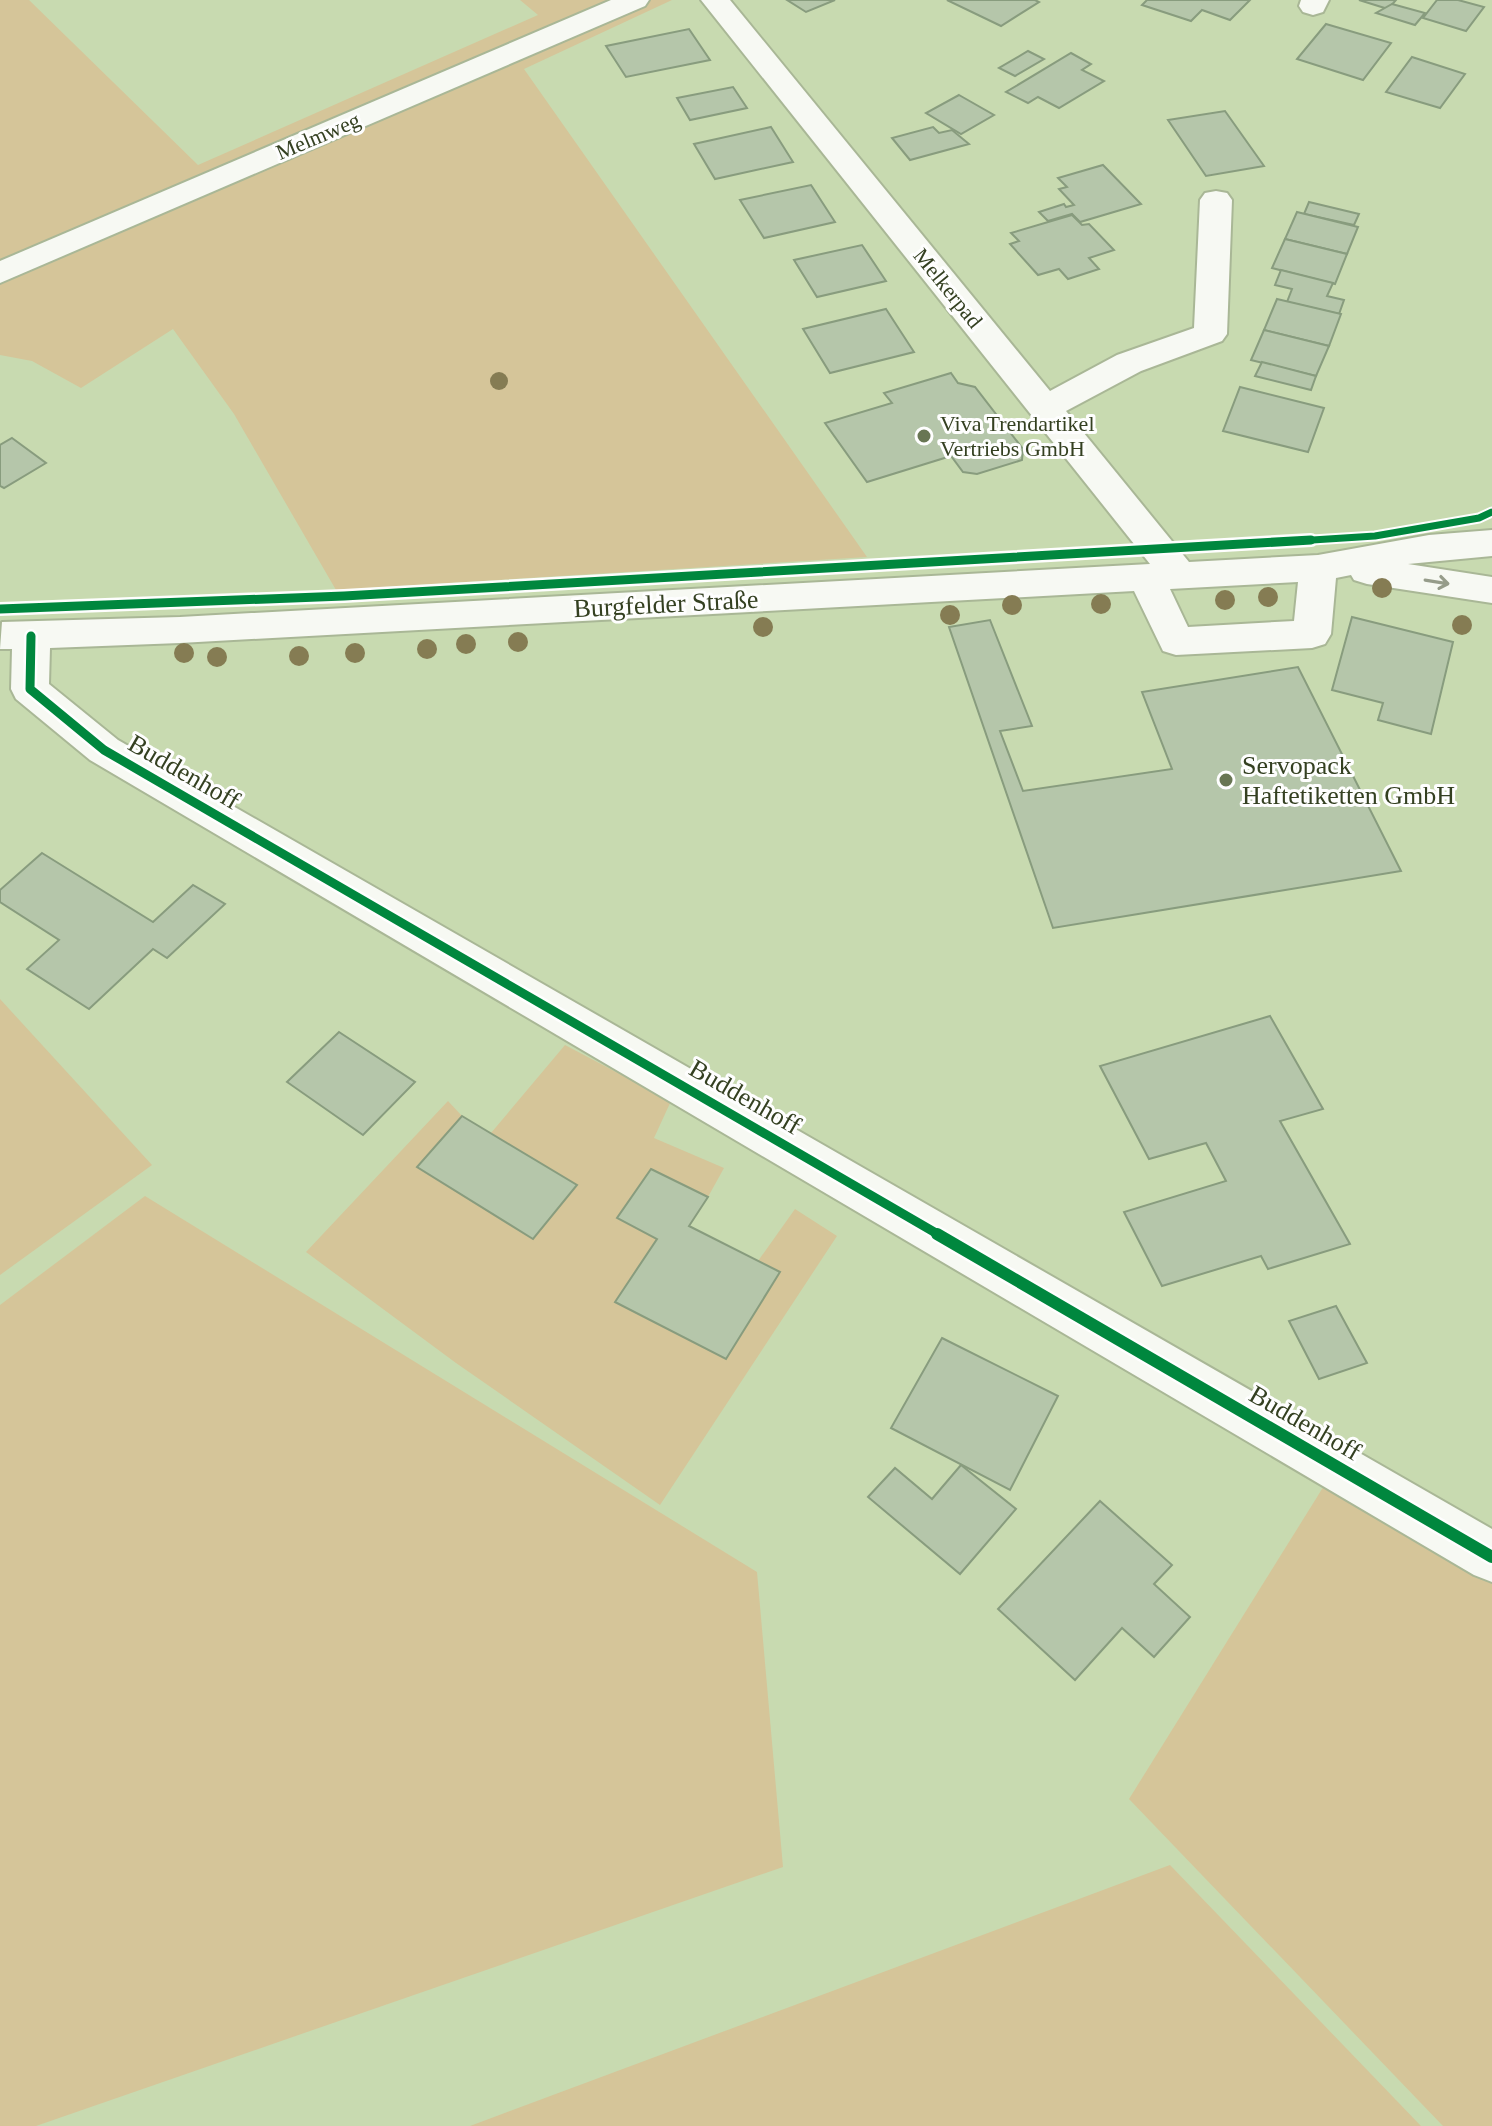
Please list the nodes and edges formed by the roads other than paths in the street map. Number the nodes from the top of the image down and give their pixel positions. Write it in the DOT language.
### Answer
graph roads {
  1 [pos="635,0"];
  2 [pos="715,0"];
  3 [pos="1216,200"];
  4 [pos="0,273"];
  5 [pos="1045,408"];
  6 [pos="1492,543"];
  7 [pos="1325,567"];
  8 [pos="1163,577"];
  9 [pos="1492,590"];
  10 [pos="15,636"];
  11 [pos="1492,1557"];
  1 -- 4 [label="street, Melmweg"];
  2 -- 5 [label="street, Melkerpad"];
  3 -- 5 [label="street"];
  5 -- 8 [label="street, Melkerpad"];
  6 -- 7 [label="street, Burgfelder Straße"];
  7 -- 8 [label="street, Burgfelder Straße"];
  7 -- 8 [label="street, Melkerpad"];
  7 -- 9 [label="street, Burgfelder Straße, one-way"];
  8 -- 10 [label="street, Burgfelder Straße"];
  10 -- 11 [label="street, Buddenhoff"];
}
